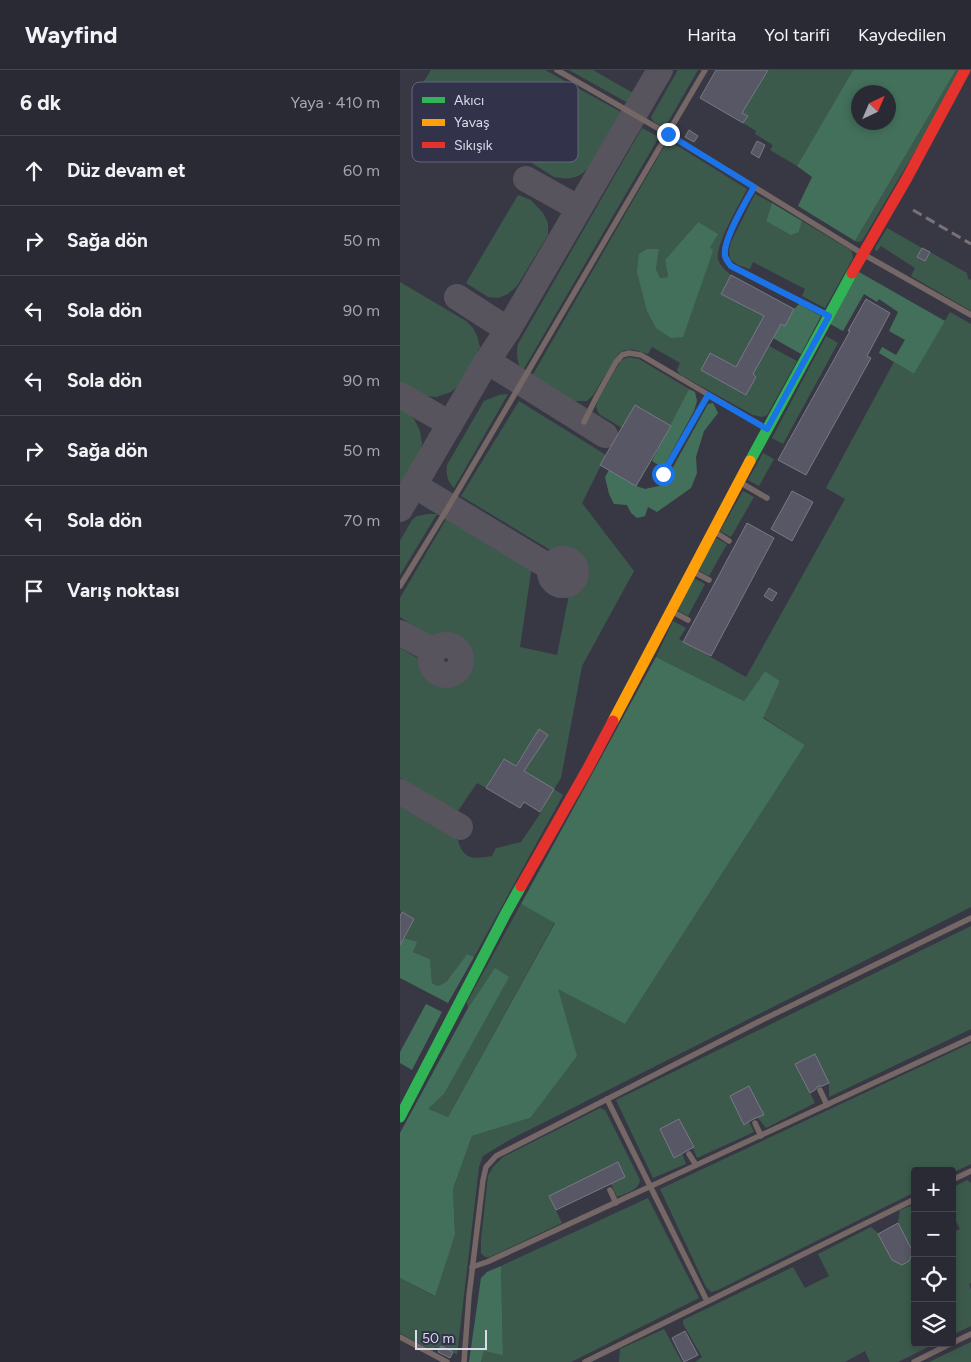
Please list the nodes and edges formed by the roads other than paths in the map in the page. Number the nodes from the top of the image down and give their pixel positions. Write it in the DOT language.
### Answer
graph roads {
  1 [pos="557,70"];
  2 [pos="705,70"];
  3 [pos="964,70"];
  4 [pos="578,82"];
  5 [pos="578,82"];
  6 [pos="668,134"];
  7 [pos="754,187"];
  8 [pos="863,254"];
  9 [pos="829,316"];
  10 [pos="971,316"];
  11 [pos="708,395"];
  12 [pos="584,422"];
  13 [pos="767,429"];
  14 [pos="663,474"];
  15 [pos="739,482"];
  16 [pos="767,498"];
  17 [pos="713,531"];
  18 [pos="730,541"];
  19 [pos="692,571"];
  20 [pos="708,580"];
  21 [pos="400,586"];
  22 [pos="671,611"];
  23 [pos="688,620"];
  24 [pos="971,918"];
  25 [pos="971,1038"];
  26 [pos="820,1090"];
  27 [pos="606,1099"];
  28 [pos="827,1105"];
  29 [pos="400,1118"];
  30 [pos="755,1123"];
  31 [pos="761,1136"];
  32 [pos="689,1154"];
  33 [pos="696,1166"];
  34 [pos="971,1171"];
  35 [pos="956,1178"];
  36 [pos="650,1186"];
  37 [pos="610,1190"];
  38 [pos="911,1201"];
  39 [pos="616,1203"];
  40 [pos="472,1266"];
  41 [pos="707,1302"];
  42 [pos="971,1334"];
  43 [pos="400,1338"];
  44 [pos="956,1341"];
  45 [pos="944,1347"];
  46 [pos="447,1362"];
  47 [pos="464,1362"];
  48 [pos="586,1362"];
  49 [pos="914,1362"];
  1 -- 4 [label="lane"];
  2 -- 6 [label="lane"];
  3 -- 8 [label="street"];
  5 -- 6 [label="lane"];
  6 -- 7 [label="lane"];
  6 -- 21 [label="lane"];
  7 -- 8 [label="lane"];
  7 -- 9 [label="lane"];
  8 -- 9 [label="street"];
  8 -- 10 [label="lane"];
  9 -- 13 [label="street"];
  11 -- 12 [label="lane"];
  11 -- 13 [label="lane"];
  11 -- 14 [label="lane"];
  13 -- 15 [label="street"];
  15 -- 16 [label="lane"];
  15 -- 17 [label="street"];
  17 -- 18 [label="lane"];
  17 -- 19 [label="street"];
  19 -- 20 [label="lane"];
  19 -- 22 [label="street"];
  22 -- 23 [label="lane"];
  22 -- 29 [label="street"];
  24 -- 27 [label="lane"];
  25 -- 28 [label="lane"];
  26 -- 28 [label="lane"];
  27 -- 36 [label="lane"];
  27 -- 40 [label="lane"];
  28 -- 31 [label="lane"];
  30 -- 31 [label="lane"];
  31 -- 33 [label="lane"];
  32 -- 33 [label="lane"];
  33 -- 36 [label="lane"];
  34 -- 35 [label="lane"];
  36 -- 39 [label="lane"];
  36 -- 41 [label="lane"];
  37 -- 39 [label="lane"];
  38 -- 41 [label="lane"];
  39 -- 40 [label="lane"];
  40 -- 47 [label="lane"];
  41 -- 48 [label="lane"];
  42 -- 44 [label="lane"];
  43 -- 46 [label="lane"];
  45 -- 49 [label="lane"];
}
